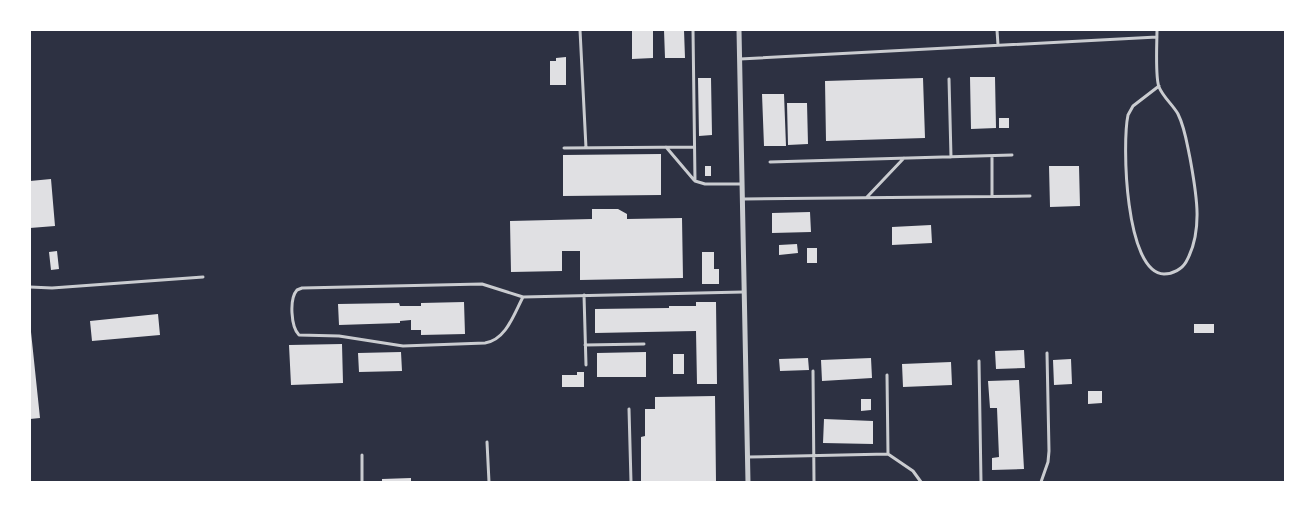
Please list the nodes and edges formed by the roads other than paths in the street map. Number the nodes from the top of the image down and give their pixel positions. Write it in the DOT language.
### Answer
graph roads {
  1 [pos="580,30"];
  2 [pos="693,30"];
  3 [pos="739,30"];
  4 [pos="997,30"];
  5 [pos="1157,30"];
  6 [pos="1157,37"];
  7 [pos="998,45"];
  8 [pos="740,59"];
  9 [pos="949,79"];
  10 [pos="1158,86"];
  11 [pos="666,147"];
  12 [pos="694,147"];
  13 [pos="564,148"];
  14 [pos="586,148"];
  15 [pos="1012,155"];
  16 [pos="992,156"];
  17 [pos="951,157"];
  18 [pos="904,158"];
  19 [pos="770,162"];
  20 [pos="695,181"];
  21 [pos="742,184"];
  22 [pos="992,196"];
  23 [pos="1030,196"];
  24 [pos="867,198"];
  25 [pos="743,199"];
  26 [pos="203,276"];
  27 [pos="30,287"];
  28 [pos="744,292"];
  29 [pos="584,295"];
  30 [pos="523,297"];
  31 [pos="644,344"];
  32 [pos="585,345"];
  33 [pos="1047,353"];
  34 [pos="978,361"];
  35 [pos="586,365"];
  36 [pos="813,371"];
  37 [pos="887,376"];
  38 [pos="629,409"];
  39 [pos="487,442"];
  40 [pos="888,454"];
  41 [pos="362,455"];
  42 [pos="814,456"];
  43 [pos="747,457"];
  44 [pos="362,482"];
  45 [pos="489,482"];
  46 [pos="631,482"];
  47 [pos="748,482"];
  48 [pos="814,482"];
  49 [pos="921,482"];
  50 [pos="981,482"];
  51 [pos="1041,482"];
  1 -- 14 [label="lane"];
  2 -- 12 [label="lane"];
  3 -- 8 [label="street"];
  4 -- 7 [label="lane"];
  5 -- 6 [label="lane"];
  6 -- 7 [label="lane"];
  6 -- 10 [label="lane"];
  7 -- 8 [label="lane"];
  8 -- 21 [label="street"];
  9 -- 17 [label="lane"];
  10 -- 10 [label="lane"];
  11 -- 12 [label="lane"];
  11 -- 14 [label="lane"];
  11 -- 20 [label="lane"];
  12 -- 20 [label="lane"];
  13 -- 14 [label="lane"];
  15 -- 16 [label="lane"];
  16 -- 17 [label="lane"];
  16 -- 22 [label="lane"];
  17 -- 18 [label="lane"];
  18 -- 19 [label="lane"];
  18 -- 24 [label="lane"];
  20 -- 21 [label="lane"];
  21 -- 25 [label="street"];
  22 -- 23 [label="lane"];
  22 -- 24 [label="lane"];
  24 -- 25 [label="lane"];
  25 -- 28 [label="street"];
  26 -- 27 [label="lane"];
  28 -- 29 [label="lane"];
  28 -- 43 [label="street"];
  29 -- 30 [label="lane"];
  29 -- 32 [label="lane"];
  30 -- 30 [label="lane"];
  31 -- 32 [label="lane"];
  32 -- 35 [label="lane"];
  33 -- 51 [label="lane"];
  34 -- 50 [label="lane"];
  36 -- 42 [label="lane"];
  37 -- 40 [label="lane"];
  38 -- 46 [label="lane"];
  39 -- 45 [label="lane"];
  40 -- 42 [label="lane"];
  40 -- 49 [label="lane"];
  41 -- 44 [label="lane"];
  42 -- 43 [label="lane"];
  42 -- 48 [label="lane"];
  43 -- 47 [label="street"];
}
